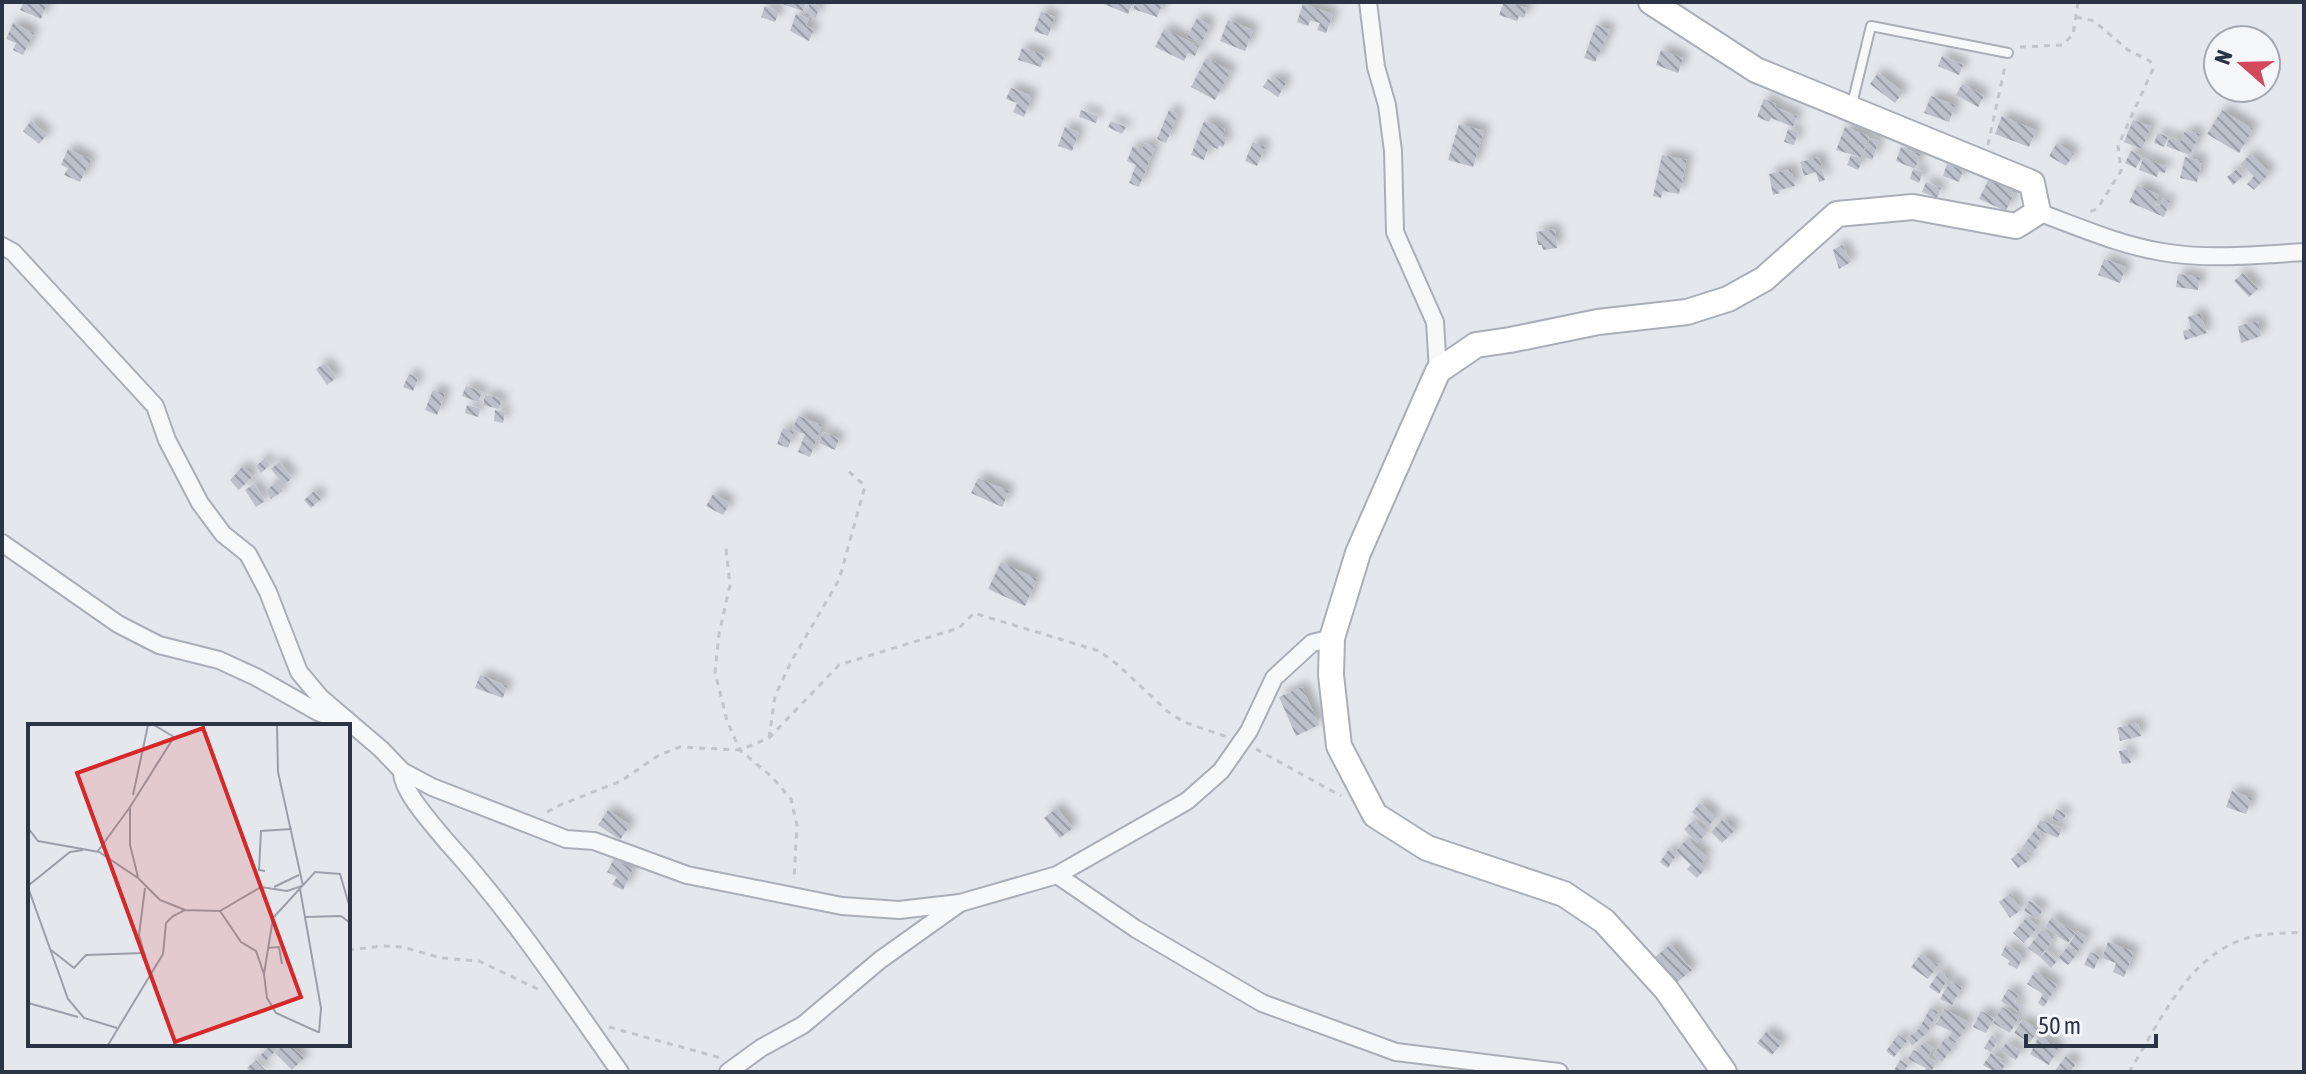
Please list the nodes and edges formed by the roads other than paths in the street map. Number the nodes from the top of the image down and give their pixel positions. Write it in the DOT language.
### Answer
graph roads {
  1 [pos="1368,2"];
  2 [pos="1651,2"];
  3 [pos="2008,53"];
  4 [pos="1851,110"];
  5 [pos="2038,212"];
  6 [pos="2,246"];
  7 [pos="2304,252"];
  8 [pos="1438,371"];
  9 [pos="2,543"];
  10 [pos="1332,638"];
  11 [pos="346,724"];
  12 [pos="350,725"];
  13 [pos="356,728"];
  14 [pos="402,771"];
  15 [pos="1057,875"];
  16 [pos="960,903"];
  17 [pos="1539,1071"];
  18 [pos="620,1072"];
  19 [pos="728,1072"];
  20 [pos="1559,1072"];
  21 [pos="1724,1072"];
  1 -- 8 [label="street"];
  2 -- 4 [label="street"];
  3 -- 4 [label="lane"];
  4 -- 5 [label="street"];
  5 -- 7 [label="street"];
  5 -- 8 [label="street"];
  6 -- 13 [label="street"];
  8 -- 10 [label="street"];
  9 -- 11 [label="street"];
  10 -- 15 [label="street"];
  10 -- 21 [label="street"];
  12 -- 13 [label="street"];
  13 -- 14 [label="street"];
  14 -- 16 [label="street"];
  14 -- 18 [label="street"];
  15 -- 16 [label="street"];
  15 -- 17 [label="street"];
  16 -- 19 [label="street"];
  17 -- 20 [label="street"];
}
